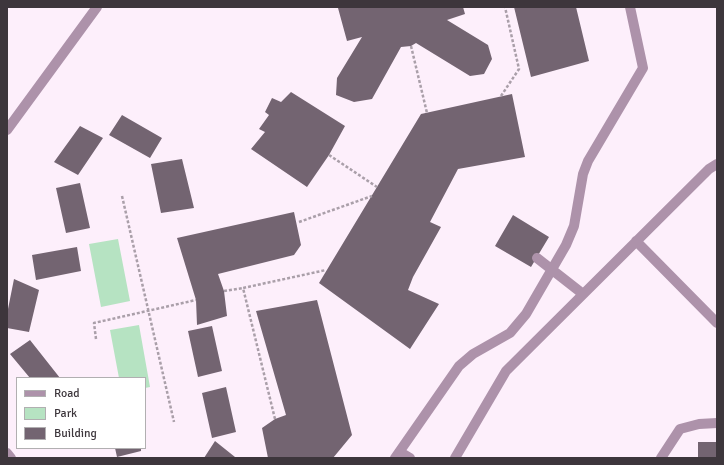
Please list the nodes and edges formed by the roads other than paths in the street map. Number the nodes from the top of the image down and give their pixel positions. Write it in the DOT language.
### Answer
graph roads {
  1 [pos="97,7"];
  2 [pos="630,7"];
  3 [pos="7,130"];
  4 [pos="717,164"];
  5 [pos="636,241"];
  6 [pos="537,258"];
  7 [pos="552,270"];
  8 [pos="583,294"];
  9 [pos="717,323"];
  10 [pos="717,423"];
  11 [pos="7,453"];
  12 [pos="397,455"];
  13 [pos="11,458"];
  14 [pos="410,458"];
  15 [pos="455,458"];
  16 [pos="661,458"];
  1 -- 3 [label="lane"];
  2 -- 7 [label="lane"];
  4 -- 5 [label="lane"];
  5 -- 8 [label="lane"];
  5 -- 9 [label="lane"];
  6 -- 7 [label="lane"];
  7 -- 8 [label="lane"];
  7 -- 12 [label="lane"];
  8 -- 15 [label="lane"];
  10 -- 16 [label="lane"];
  11 -- 13 [label="lane"];
  12 -- 14 [label="lane"];
}
